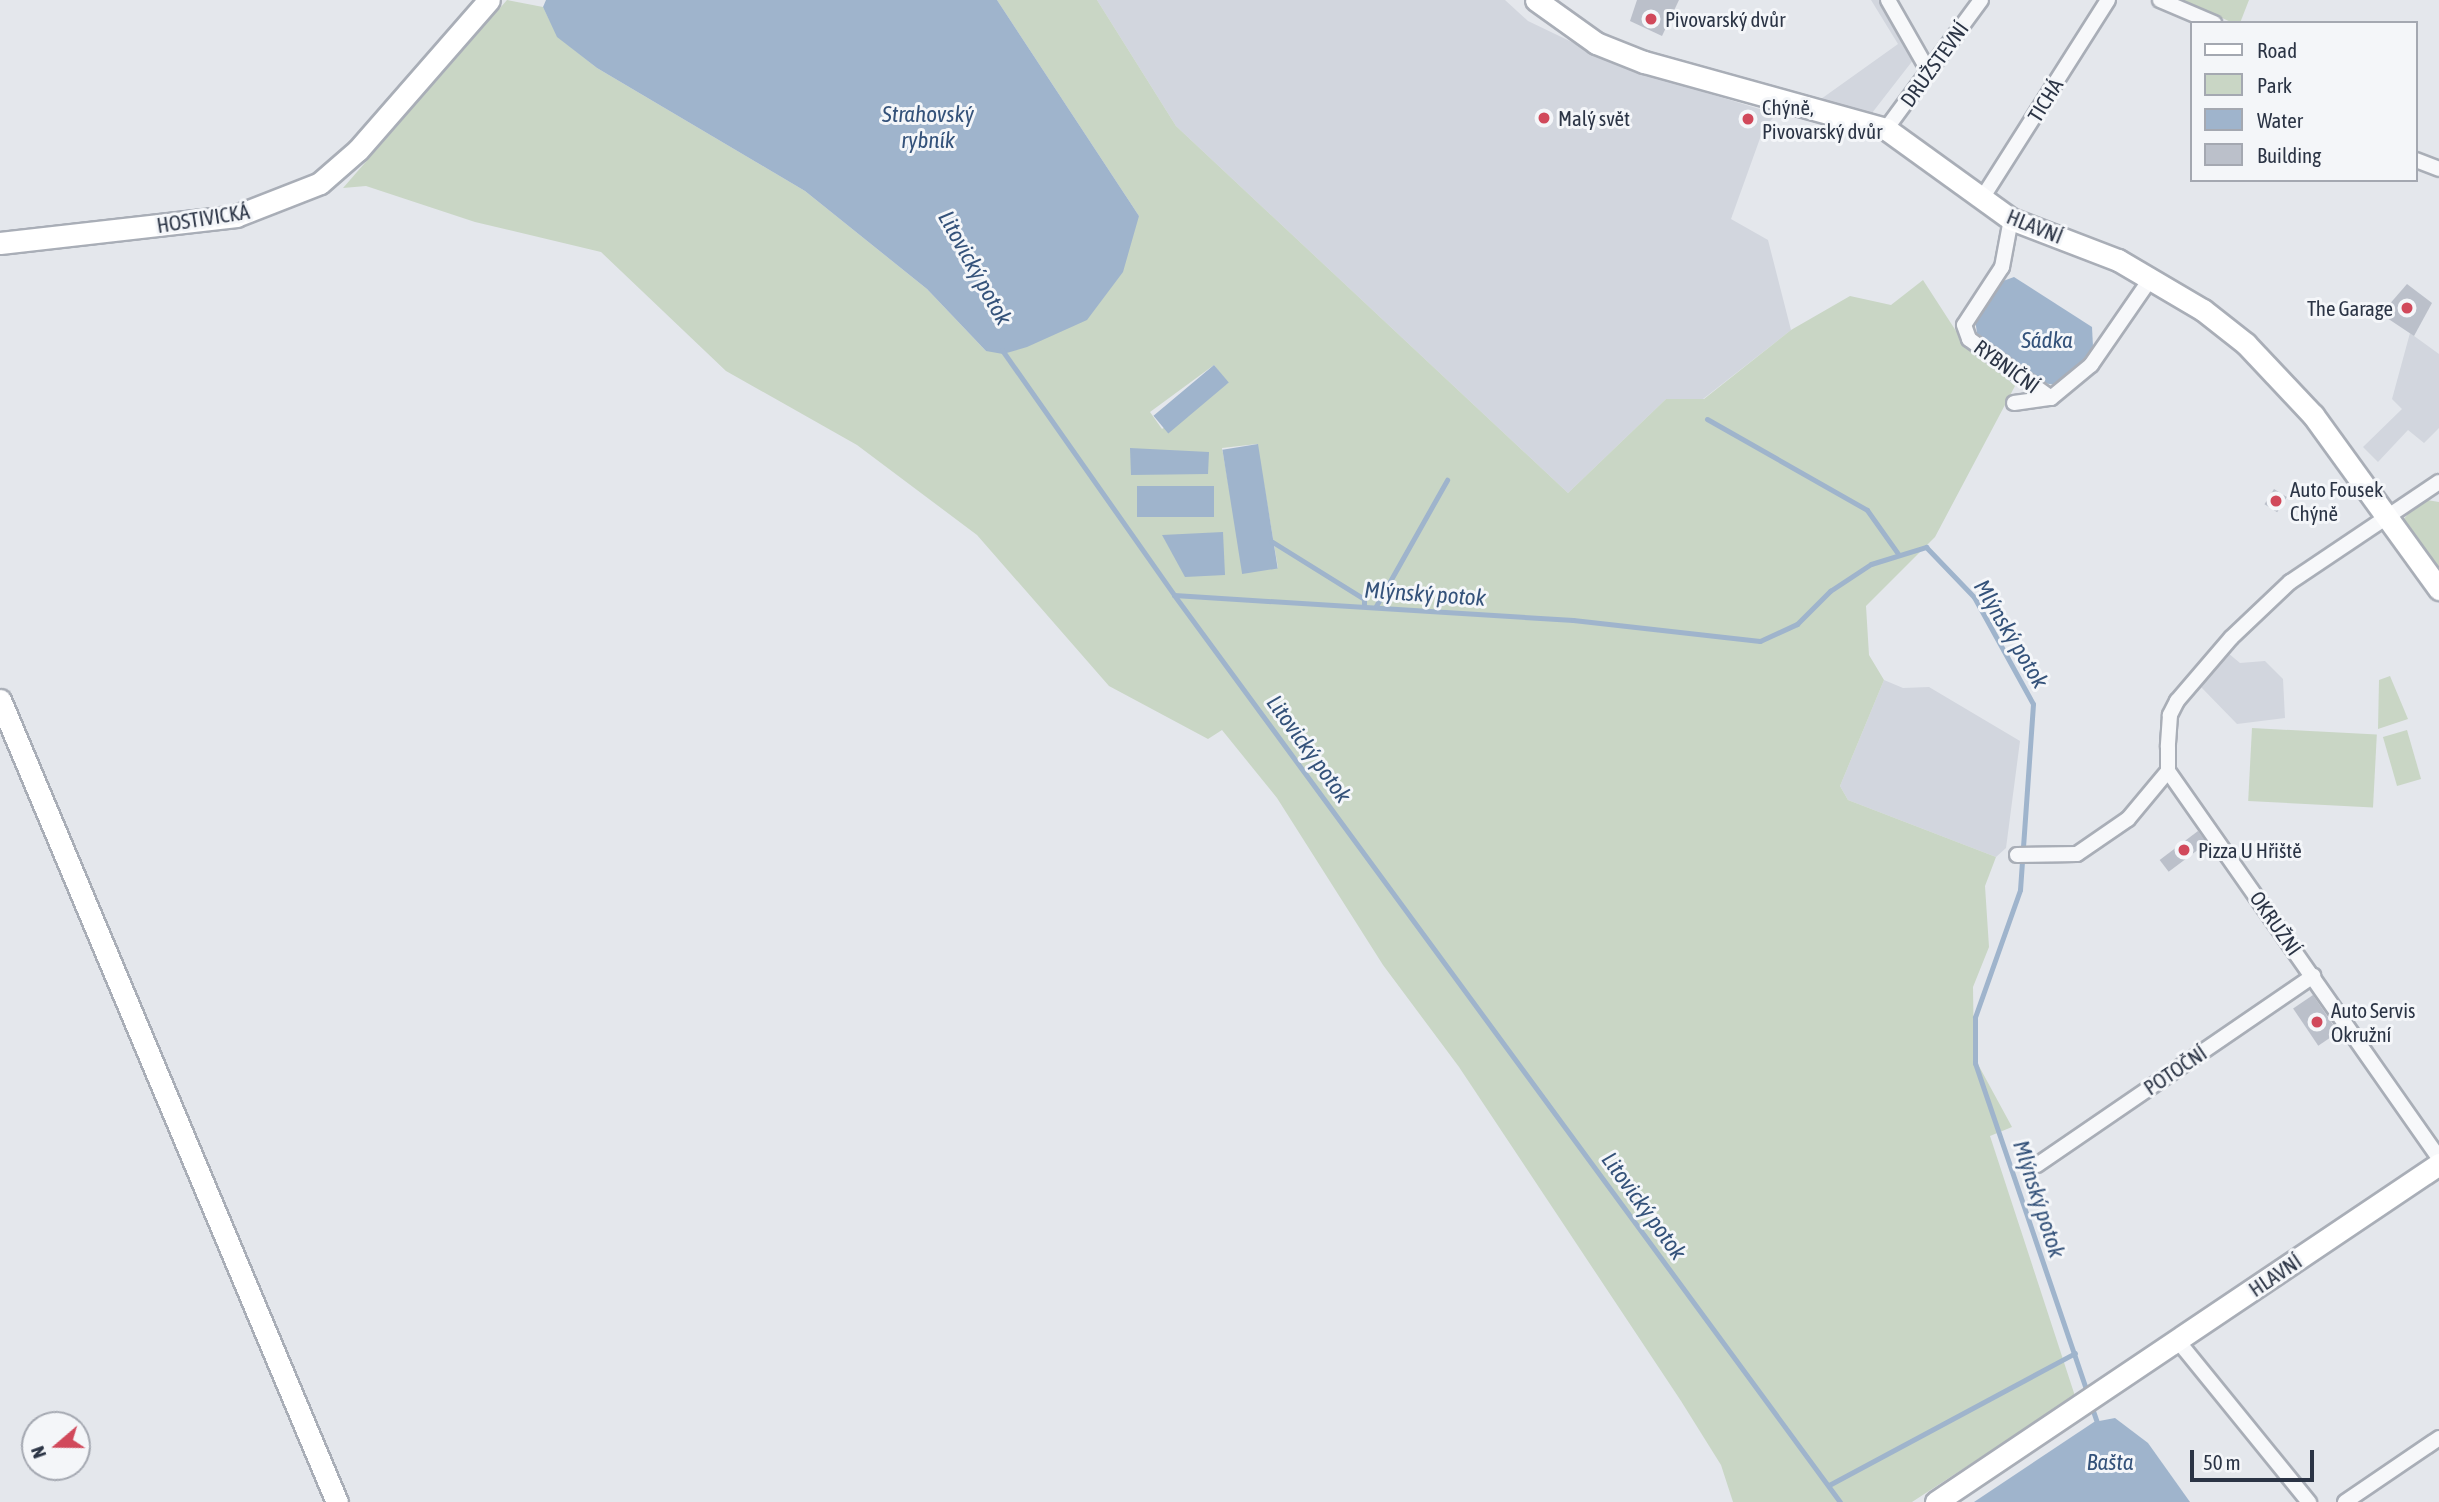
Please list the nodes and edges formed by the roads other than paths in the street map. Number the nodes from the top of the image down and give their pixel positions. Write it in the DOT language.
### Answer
graph roads {
  1 [pos="489,0"];
  2 [pos="1536,0"];
  3 [pos="1888,0"];
  4 [pos="1981,0"];
  5 [pos="2108,0"];
  6 [pos="2160,0"];
  7 [pos="2209,21"];
  8 [pos="1929,72"];
  9 [pos="1886,129"];
  10 [pos="2418,161"];
  11 [pos="2439,169"];
  12 [pos="1981,200"];
  13 [pos="2011,219"];
  14 [pos="0,243"];
  15 [pos="2151,278"];
  16 [pos="2051,398"];
  17 [pos="2014,403"];
  18 [pos="2438,480"];
  19 [pos="2386,518"];
  20 [pos="2439,589"];
  21 [pos="0,700"];
  22 [pos="2168,771"];
  23 [pos="2017,855"];
  24 [pos="2313,976"];
  25 [pos="2439,1158"];
  26 [pos="2439,1164"];
  27 [pos="2037,1165"];
  28 [pos="2178,1340"];
  29 [pos="2439,1438"];
  30 [pos="337,1502"];
  31 [pos="1936,1502"];
  32 [pos="2309,1502"];
  33 [pos="2345,1502"];
  1 -- 14 [label="street, HOSTIVICKÁ"];
  2 -- 9 [label="street, HLAVNÍ"];
  3 -- 8 [label="street"];
  4 -- 8 [label="street, DRUŽSTEVNÍ"];
  5 -- 12 [label="street, TICHÁ"];
  6 -- 7 [label="street"];
  8 -- 9 [label="street, DRUŽSTEVNÍ"];
  9 -- 12 [label="street, HLAVNÍ"];
  10 -- 11 [label="street"];
  12 -- 13 [label="street, HLAVNÍ"];
  13 -- 15 [label="street, HLAVNÍ"];
  13 -- 16 [label="street, RYBNIČNÍ"];
  15 -- 16 [label="street, RYBNIČNÍ"];
  15 -- 19 [label="street, HLAVNÍ"];
  16 -- 17 [label="street, RYBNIČNÍ"];
  18 -- 19 [label="street"];
  19 -- 20 [label="street, HLAVNÍ"];
  19 -- 22 [label="street"];
  21 -- 30 [label="street"];
  22 -- 23 [label="street"];
  22 -- 24 [label="street, OKRUŽNÍ"];
  24 -- 25 [label="street, OKRUŽNÍ"];
  24 -- 27 [label="street, POTOČNÍ"];
  26 -- 28 [label="street, HLAVNÍ"];
  28 -- 31 [label="street, HLAVNÍ"];
  28 -- 32 [label="street"];
  29 -- 33 [label="street"];
}
